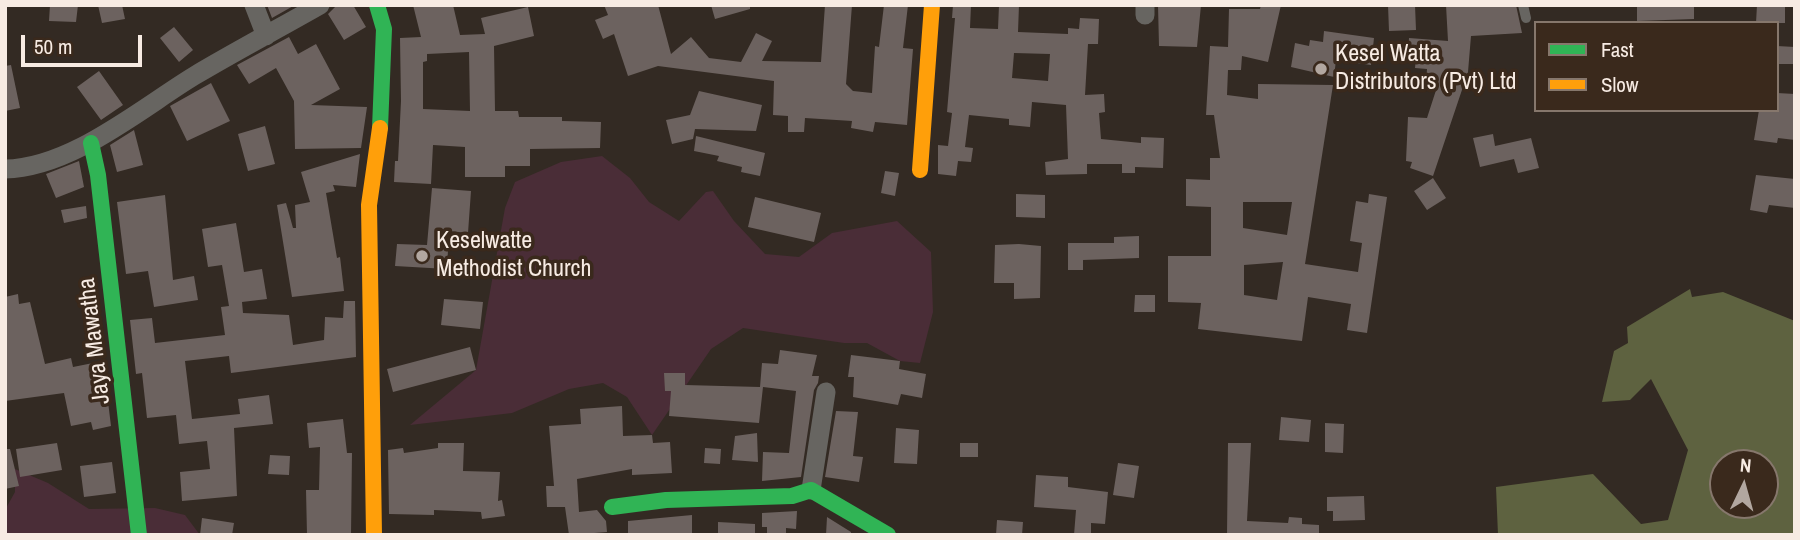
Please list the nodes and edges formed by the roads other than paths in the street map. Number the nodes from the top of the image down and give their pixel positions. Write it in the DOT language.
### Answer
graph roads {
  1 [pos="254,5"];
  2 [pos="320,5"];
  3 [pos="377,5"];
  4 [pos="932,5"];
  5 [pos="1523,5"];
  6 [pos="1526,18"];
  7 [pos="266,36"];
  8 [pos="91,143"];
  9 [pos="5,169"];
  10 [pos="920,170"];
  11 [pos="826,392"];
  12 [pos="811,490"];
  13 [pos="611,507"];
  14 [pos="139,535"];
  15 [pos="374,535"];
  16 [pos="888,535"];
  1 -- 7 [label="street"];
  2 -- 7 [label="street"];
  3 -- 15 [label="street"];
  4 -- 10 [label="street"];
  5 -- 6 [label="lane"];
  7 -- 8 [label="street"];
  8 -- 9 [label="street"];
  8 -- 14 [label="street, Jaya Mawatha"];
  11 -- 12 [label="street"];
  12 -- 13 [label="street"];
  12 -- 16 [label="street"];
}
